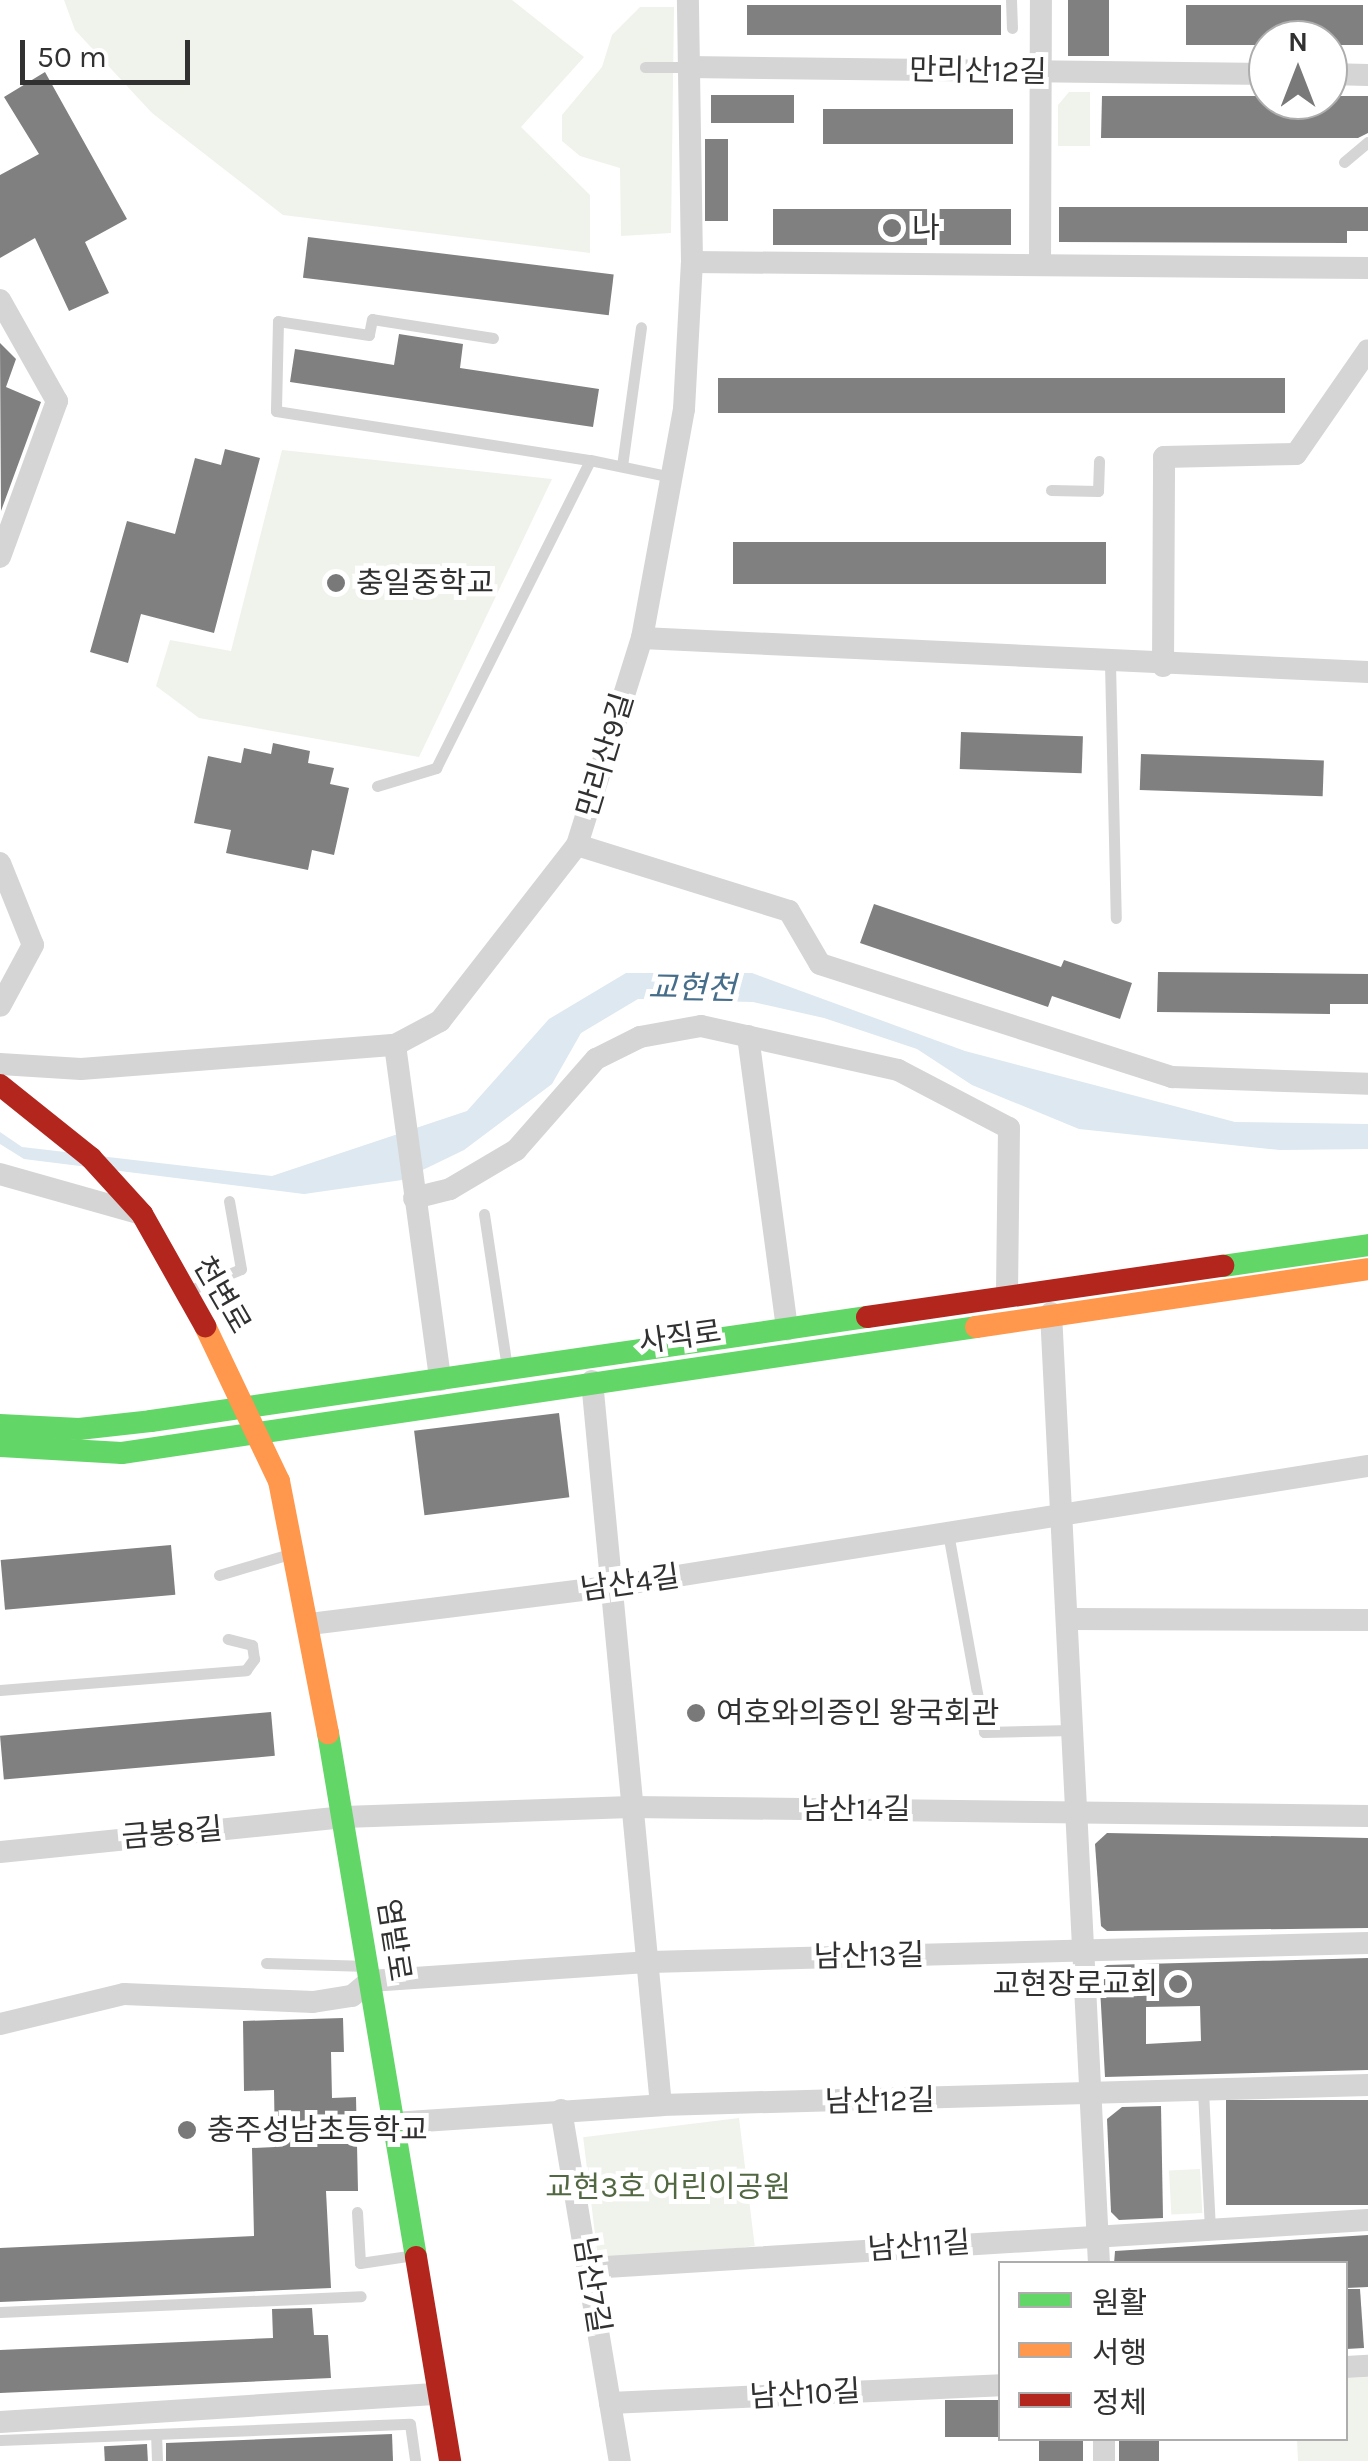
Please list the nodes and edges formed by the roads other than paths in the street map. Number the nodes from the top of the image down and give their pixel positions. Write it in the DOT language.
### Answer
graph roads {
  1 [pos="688,0"];
  2 [pos="1012,0"];
  3 [pos="1040,0"];
  4 [pos="1012,28"];
  5 [pos="645,68"];
  6 [pos="688,68"];
  7 [pos="1042,71"];
  8 [pos="1248,74"];
  9 [pos="1368,142"];
  10 [pos="1344,162"];
  11 [pos="692,262"];
  12 [pos="1040,265"];
  13 [pos="1368,268"];
  14 [pos="0,300"];
  15 [pos="641,328"];
  16 [pos="494,338"];
  17 [pos="1368,350"];
  18 [pos="590,460"];
  19 [pos="1099,461"];
  20 [pos="622,466"];
  21 [pos="672,477"];
  22 [pos="1051,490"];
  23 [pos="1,545"];
  24 [pos="642,638"];
  25 [pos="1110,663"];
  26 [pos="1163,666"];
  27 [pos="1368,672"];
  28 [pos="377,786"];
  29 [pos="577,844"];
  30 [pos="0,863"];
  31 [pos="1116,918"];
  32 [pos="0,1006"];
  33 [pos="748,1036"];
  34 [pos="395,1045"];
  35 [pos="0,1064"];
  36 [pos="0,1084"];
  37 [pos="1368,1084"];
  38 [pos="0,1174"];
  39 [pos="414,1198"];
  40 [pos="229,1201"];
  41 [pos="142,1214"];
  42 [pos="484,1214"];
  43 [pos="1368,1245"];
  44 [pos="1368,1268"];
  45 [pos="1050,1289"];
  46 [pos="184,1292"];
  47 [pos="1007,1295"];
  48 [pos="1051,1313"];
  49 [pos="788,1330"];
  50 [pos="508,1371"];
  51 [pos="440,1380"];
  52 [pos="592,1381"];
  53 [pos="246,1408"];
  54 [pos="0,1425"];
  55 [pos="259,1434"];
  56 [pos="0,1446"];
  57 [pos="1368,1466"];
  58 [pos="1064,1514"];
  59 [pos="948,1533"];
  60 [pos="297,1552"];
  61 [pos="219,1575"];
  62 [pos="608,1587"];
  63 [pos="1070,1620"];
  64 [pos="1368,1620"];
  65 [pos="310,1624"];
  66 [pos="228,1639"];
  67 [pos="0,1690"];
  68 [pos="1074,1730"];
  69 [pos="631,1807"];
  70 [pos="1079,1810"];
  71 [pos="1368,1816"];
  72 [pos="344,1818"];
  73 [pos="0,1852"];
  74 [pos="1368,1943"];
  75 [pos="1085,1951"];
  76 [pos="650,1962"];
  77 [pos="266,1963"];
  78 [pos="369,1973"];
  79 [pos="0,2024"];
  80 [pos="1368,2084"];
  81 [pos="1203,2091"];
  82 [pos="1094,2096"];
  83 [pos="661,2106"];
  84 [pos="561,2110"];
  85 [pos="393,2123"];
  86 [pos="357,2212"];
  87 [pos="1368,2220"];
  88 [pos="1210,2228"];
  89 [pos="1098,2234"];
  90 [pos="415,2255"];
  91 [pos="1099,2261"];
  92 [pos="590,2268"];
  93 [pos="361,2296"];
  94 [pos="0,2312"];
  95 [pos="998,2386"];
  96 [pos="438,2394"];
  97 [pos="610,2402"];
  98 [pos="0,2422"];
  99 [pos="156,2434"];
  100 [pos="0,2440"];
  101 [pos="157,2461"];
  102 [pos="415,2461"];
  103 [pos="450,2461"];
  104 [pos="620,2461"];
  1 -- 6 [label="street, 만리산9길"];
  2 -- 4 [label="lane"];
  3 -- 7 [label="street"];
  5 -- 6 [label="lane"];
  6 -- 7 [label="street, 만리산12길"];
  6 -- 11 [label="street, 만리산9길"];
  7 -- 8 [label="street, 만리산12길"];
  7 -- 12 [label="street"];
  9 -- 10 [label="lane"];
  11 -- 12 [label="street"];
  11 -- 21 [label="street, 만리산9길"];
  12 -- 13 [label="street"];
  14 -- 23 [label="street"];
  15 -- 20 [label="lane"];
  16 -- 18 [label="lane"];
  17 -- 26 [label="street"];
  18 -- 20 [label="lane"];
  18 -- 28 [label="lane"];
  19 -- 22 [label="lane"];
  20 -- 21 [label="lane"];
  21 -- 24 [label="street, 만리산9길"];
  24 -- 25 [label="street"];
  24 -- 29 [label="street, 만리산9길"];
  25 -- 26 [label="street"];
  25 -- 31 [label="lane"];
  26 -- 27 [label="street"];
  29 -- 34 [label="street, 만리산9길"];
  29 -- 37 [label="street"];
  30 -- 32 [label="street"];
  33 -- 39 [label="street"];
  33 -- 47 [label="street"];
  33 -- 49 [label="street"];
  34 -- 35 [label="street, 만리산9길"];
  34 -- 39 [label="street"];
  36 -- 41 [label="street, 천변로"];
  38 -- 41 [label="street"];
  39 -- 51 [label="street"];
  40 -- 46 [label="lane"];
  41 -- 46 [label="street, 천변로"];
  42 -- 50 [label="lane"];
  43 -- 45 [label="street, 사직로"];
  44 -- 48 [label="street, 사직로"];
  45 -- 47 [label="street, 사직로"];
  45 -- 48 [label="street"];
  46 -- 53 [label="street, 천변로"];
  47 -- 49 [label="street, 사직로"];
  48 -- 52 [label="street, 사직로"];
  48 -- 58 [label="street"];
  49 -- 50 [label="street, 사직로"];
  50 -- 51 [label="street, 사직로"];
  51 -- 53 [label="street, 사직로"];
  52 -- 55 [label="street, 사직로"];
  52 -- 62 [label="street"];
  53 -- 54 [label="street, 사직로"];
  53 -- 55 [label="street, 천변로"];
  55 -- 56 [label="street, 사직로"];
  55 -- 60 [label="street, 염밭로"];
  57 -- 58 [label="street, 남산4길"];
  58 -- 59 [label="street, 남산4길"];
  58 -- 63 [label="street"];
  59 -- 62 [label="street, 남산4길"];
  59 -- 68 [label="lane"];
  60 -- 61 [label="lane"];
  60 -- 65 [label="street, 염밭로"];
  62 -- 65 [label="street, 남산4길"];
  62 -- 69 [label="street"];
  63 -- 64 [label="street"];
  63 -- 68 [label="street"];
  65 -- 72 [label="street, 염밭로"];
  66 -- 67 [label="lane"];
  68 -- 70 [label="street"];
  69 -- 70 [label="street, 남산14길"];
  69 -- 72 [label="street, 남산14길"];
  69 -- 76 [label="street"];
  70 -- 71 [label="street, 남산14길"];
  70 -- 75 [label="street"];
  72 -- 73 [label="street, 금봉8길"];
  72 -- 78 [label="street, 염밭로"];
  74 -- 75 [label="street, 남산13길"];
  75 -- 76 [label="street, 남산13길"];
  75 -- 82 [label="street"];
  76 -- 78 [label="street, 남산13길"];
  76 -- 83 [label="street"];
  77 -- 78 [label="lane"];
  78 -- 79 [label="street, 남산13길"];
  78 -- 85 [label="street, 염밭로"];
  80 -- 81 [label="street, 남산12길"];
  81 -- 82 [label="street, 남산12길"];
  81 -- 88 [label="lane"];
  82 -- 83 [label="street, 남산12길"];
  82 -- 89 [label="street"];
  83 -- 84 [label="street, 남산12길"];
  84 -- 85 [label="street, 남산12길"];
  84 -- 92 [label="street, 남산7길"];
  85 -- 90 [label="street, 염밭로"];
  86 -- 90 [label="lane"];
  87 -- 88 [label="street, 남산11길"];
  88 -- 89 [label="street, 남산11길"];
  89 -- 91 [label="street"];
  89 -- 92 [label="street, 남산11길"];
  90 -- 96 [label="street, 염밭로"];
  92 -- 97 [label="street, 남산7길"];
  93 -- 94 [label="lane"];
  95 -- 97 [label="street, 남산10길"];
  96 -- 98 [label="street"];
  96 -- 103 [label="street, 염밭로"];
  97 -- 104 [label="street, 남산7길"];
  99 -- 100 [label="lane"];
  99 -- 101 [label="lane"];
  99 -- 102 [label="lane"];
}
